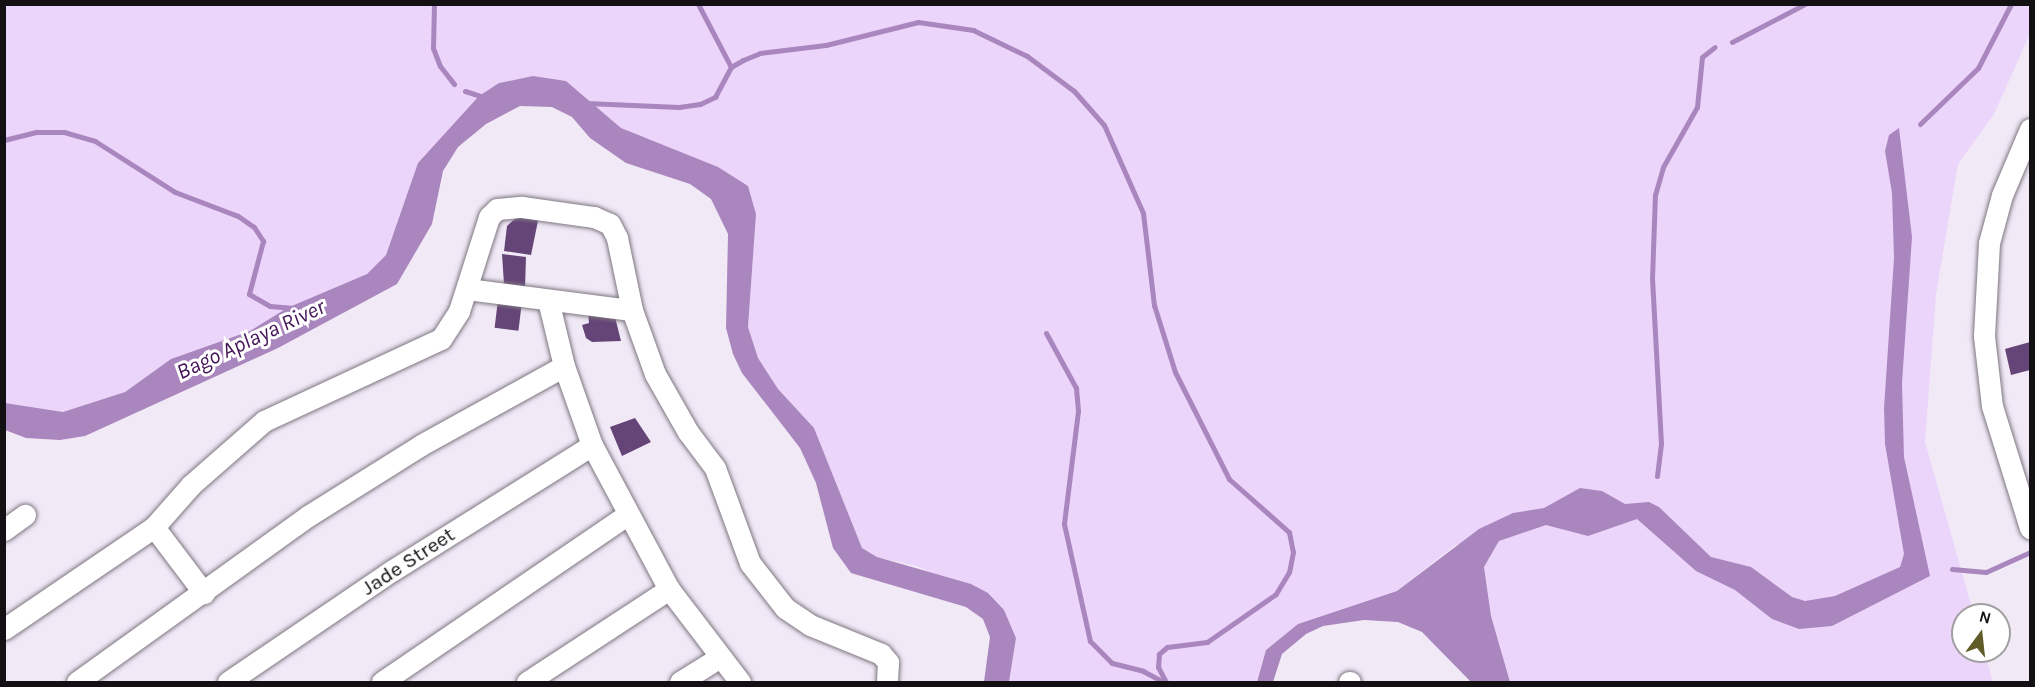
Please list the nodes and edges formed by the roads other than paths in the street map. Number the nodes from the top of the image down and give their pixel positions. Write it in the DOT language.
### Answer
graph roads {
  1 [pos="2031,129"];
  2 [pos="467,289"];
  3 [pos="548,300"];
  4 [pos="632,310"];
  5 [pos="564,366"];
  6 [pos="592,445"];
  7 [pos="25,514"];
  8 [pos="628,514"];
  9 [pos="154,527"];
  10 [pos="2031,528"];
  11 [pos="4,531"];
  12 [pos="669,589"];
  13 [pos="204,592"];
  14 [pos="4,629"];
  15 [pos="720,657"];
  16 [pos="77,682"];
  17 [pos="228,682"];
  18 [pos="382,682"];
  19 [pos="527,682"];
  20 [pos="680,682"];
  21 [pos="740,682"];
  22 [pos="887,682"];
  1 -- 10 [label="street"];
  2 -- 3 [label="street"];
  2 -- 4 [label="street"];
  2 -- 9 [label="street"];
  3 -- 4 [label="street"];
  3 -- 5 [label="street"];
  4 -- 22 [label="street"];
  5 -- 6 [label="street"];
  5 -- 13 [label="street"];
  6 -- 8 [label="street"];
  6 -- 17 [label="street, Jade Street"];
  7 -- 11 [label="street"];
  8 -- 12 [label="street"];
  8 -- 18 [label="street"];
  9 -- 13 [label="street"];
  9 -- 14 [label="street"];
  12 -- 15 [label="street"];
  12 -- 19 [label="street"];
  13 -- 16 [label="street"];
  15 -- 20 [label="street"];
  15 -- 21 [label="street"];
}
